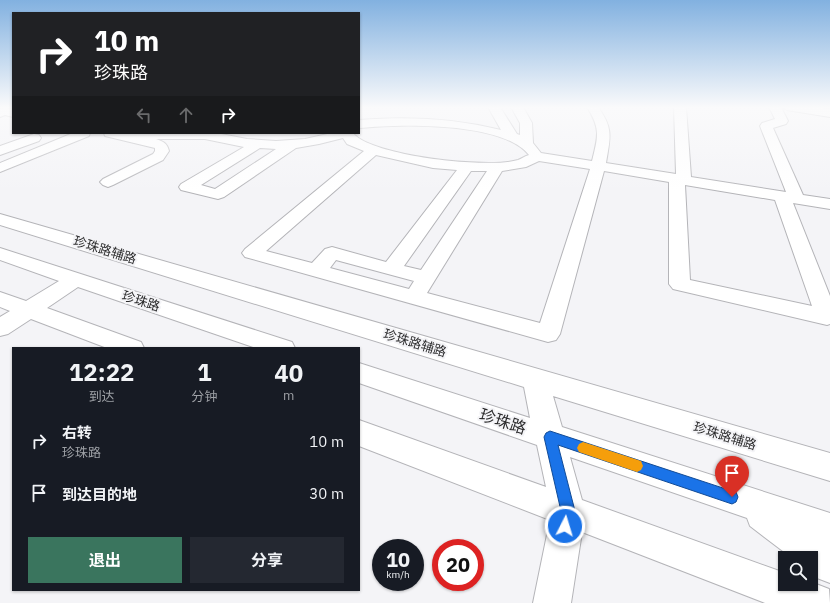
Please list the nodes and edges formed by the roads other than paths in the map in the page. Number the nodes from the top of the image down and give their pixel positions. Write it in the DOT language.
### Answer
graph roads {
  1 [pos="42,135"];
  2 [pos="79,135"];
  3 [pos="119,135"];
  4 [pos="196,135"];
  5 [pos="203,135"];
  6 [pos="340,135"];
  7 [pos="348,135"];
  8 [pos="506,135"];
  9 [pos="526,135"];
  10 [pos="604,135"];
  11 [pos="680,135"];
  12 [pos="769,135"];
  13 [pos="127,137"];
  14 [pos="512,137"];
  15 [pos="294,143"];
  16 [pos="258,144"];
  17 [pos="526,145"];
  18 [pos="373,150"];
  19 [pos="0,151"];
  20 [pos="537,156"];
  21 [pos="598,166"];
  22 [pos="497,167"];
  23 [pos="0,168"];
  24 [pos="467,168"];
  25 [pos="681,180"];
  26 [pos="108,182"];
  27 [pos="790,198"];
  28 [pos="830,204"];
  29 [pos="0,219"];
  30 [pos="0,254"];
  31 [pos="391,268"];
  32 [pos="316,271"];
  33 [pos="426,277"];
  34 [pos="76,279"];
  35 [pos="413,297"];
  36 [pos="0,299"];
  37 [pos="29,310"];
  38 [pos="0,328"];
  39 [pos="129,347"];
  40 [pos="280,347"];
  41 [pos="360,373"];
  42 [pos="535,379"];
  43 [pos="360,433"];
  44 [pos="550,437"];
  45 [pos="830,467"];
  46 [pos="747,502"];
  47 [pos="568,511"];
  48 [pos="830,530"];
  49 [pos="830,564"];
  50 [pos="552,603"];
  51 [pos="815,603"];
  1 -- 19 [label="street"];
  2 -- 23 [label="street"];
  3 -- 13 [label="street"];
  4 -- 13 [label="street"];
  5 -- 16 [label="street"];
  6 -- 15 [label="street"];
  7 -- 18 [label="street"];
  8 -- 14 [label="street"];
  9 -- 17 [label="street"];
  10 -- 21 [label="street"];
  11 -- 25 [label="street"];
  12 -- 27 [label="street"];
  13 -- 26 [label="street"];
  14 -- 17 [label="street"];
  15 -- 16 [label="street"];
  15 -- 16 [label="street"];
  17 -- 20 [label="street"];
  18 -- 24 [label="street"];
  18 -- 32 [label="street"];
  20 -- 21 [label="street"];
  20 -- 22 [label="street"];
  21 -- 25 [label="street"];
  21 -- 35 [label="street"];
  22 -- 24 [label="street"];
  22 -- 33 [label="street"];
  24 -- 31 [label="street"];
  25 -- 27 [label="street"];
  25 -- 27 [label="street"];
  27 -- 28 [label="street"];
  29 -- 42 [label="street, 珍珠路辅路"];
  30 -- 34 [label="street, 珍珠路"];
  31 -- 32 [label="street"];
  31 -- 33 [label="street"];
  32 -- 35 [label="street"];
  33 -- 35 [label="street"];
  34 -- 37 [label="street"];
  34 -- 40 [label="street, 珍珠路"];
  36 -- 37 [label="street"];
  37 -- 38 [label="street"];
  37 -- 39 [label="street"];
  41 -- 44 [label="street, 珍珠路"];
  42 -- 44 [label="street"];
  42 -- 45 [label="street, 珍珠路辅路"];
  43 -- 47 [label="street"];
  44 -- 46 [label="street, 珍珠路"];
  44 -- 47 [label="street"];
  46 -- 48 [label="street, 珍珠路"];
  46 -- 49 [label="street"];
  47 -- 50 [label="street"];
  47 -- 51 [label="street"];
}
